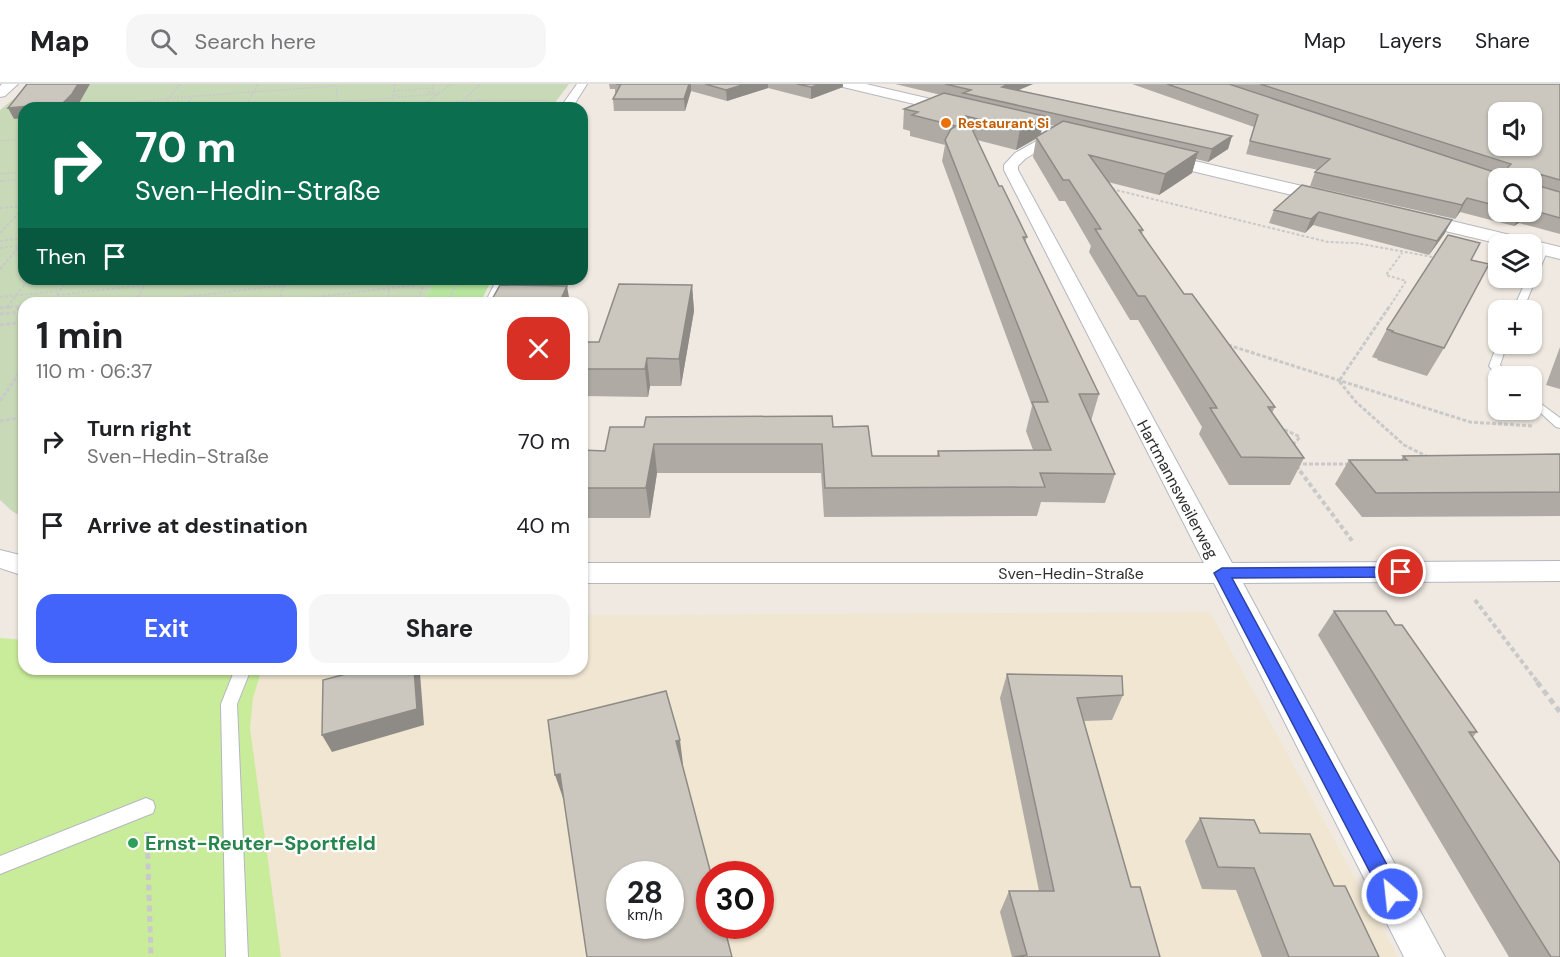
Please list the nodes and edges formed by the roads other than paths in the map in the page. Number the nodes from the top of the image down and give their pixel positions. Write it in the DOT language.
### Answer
graph roads {
  1 [pos="11,84"];
  2 [pos="582,84"];
  3 [pos="848,84"];
  4 [pos="0,93"];
  5 [pos="570,102"];
  6 [pos="1058,133"];
  7 [pos="1104,145"];
  8 [pos="1139,153"];
  9 [pos="1360,206"];
  10 [pos="1384,211"];
  11 [pos="1488,236"];
  12 [pos="1542,409"];
  13 [pos="1560,424"];
  14 [pos="0,559"];
  15 [pos="18,564"];
  16 [pos="1560,571"];
  17 [pos="588,573"];
  18 [pos="1222,573"];
  19 [pos="241,675"];
  20 [pos="146,807"];
  21 [pos="0,866"];
  22 [pos="237,957"];
  23 [pos="1425,957"];
  1 -- 4 [label="street"];
  2 -- 5 [label="street"];
  3 -- 6 [label="street"];
  6 -- 7 [label="street"];
  6 -- 18 [label="street, Hartmannsweilerweg"];
  8 -- 9 [label="street"];
  10 -- 11 [label="street"];
  12 -- 13 [label="lane"];
  14 -- 15 [label="street"];
  16 -- 18 [label="street, Sven-Hedin-Straße"];
  17 -- 18 [label="street, Sven-Hedin-Straße"];
  18 -- 23 [label="street, Hartmannsweilerweg"];
  19 -- 22 [label="lane"];
  20 -- 21 [label="lane"];
}
